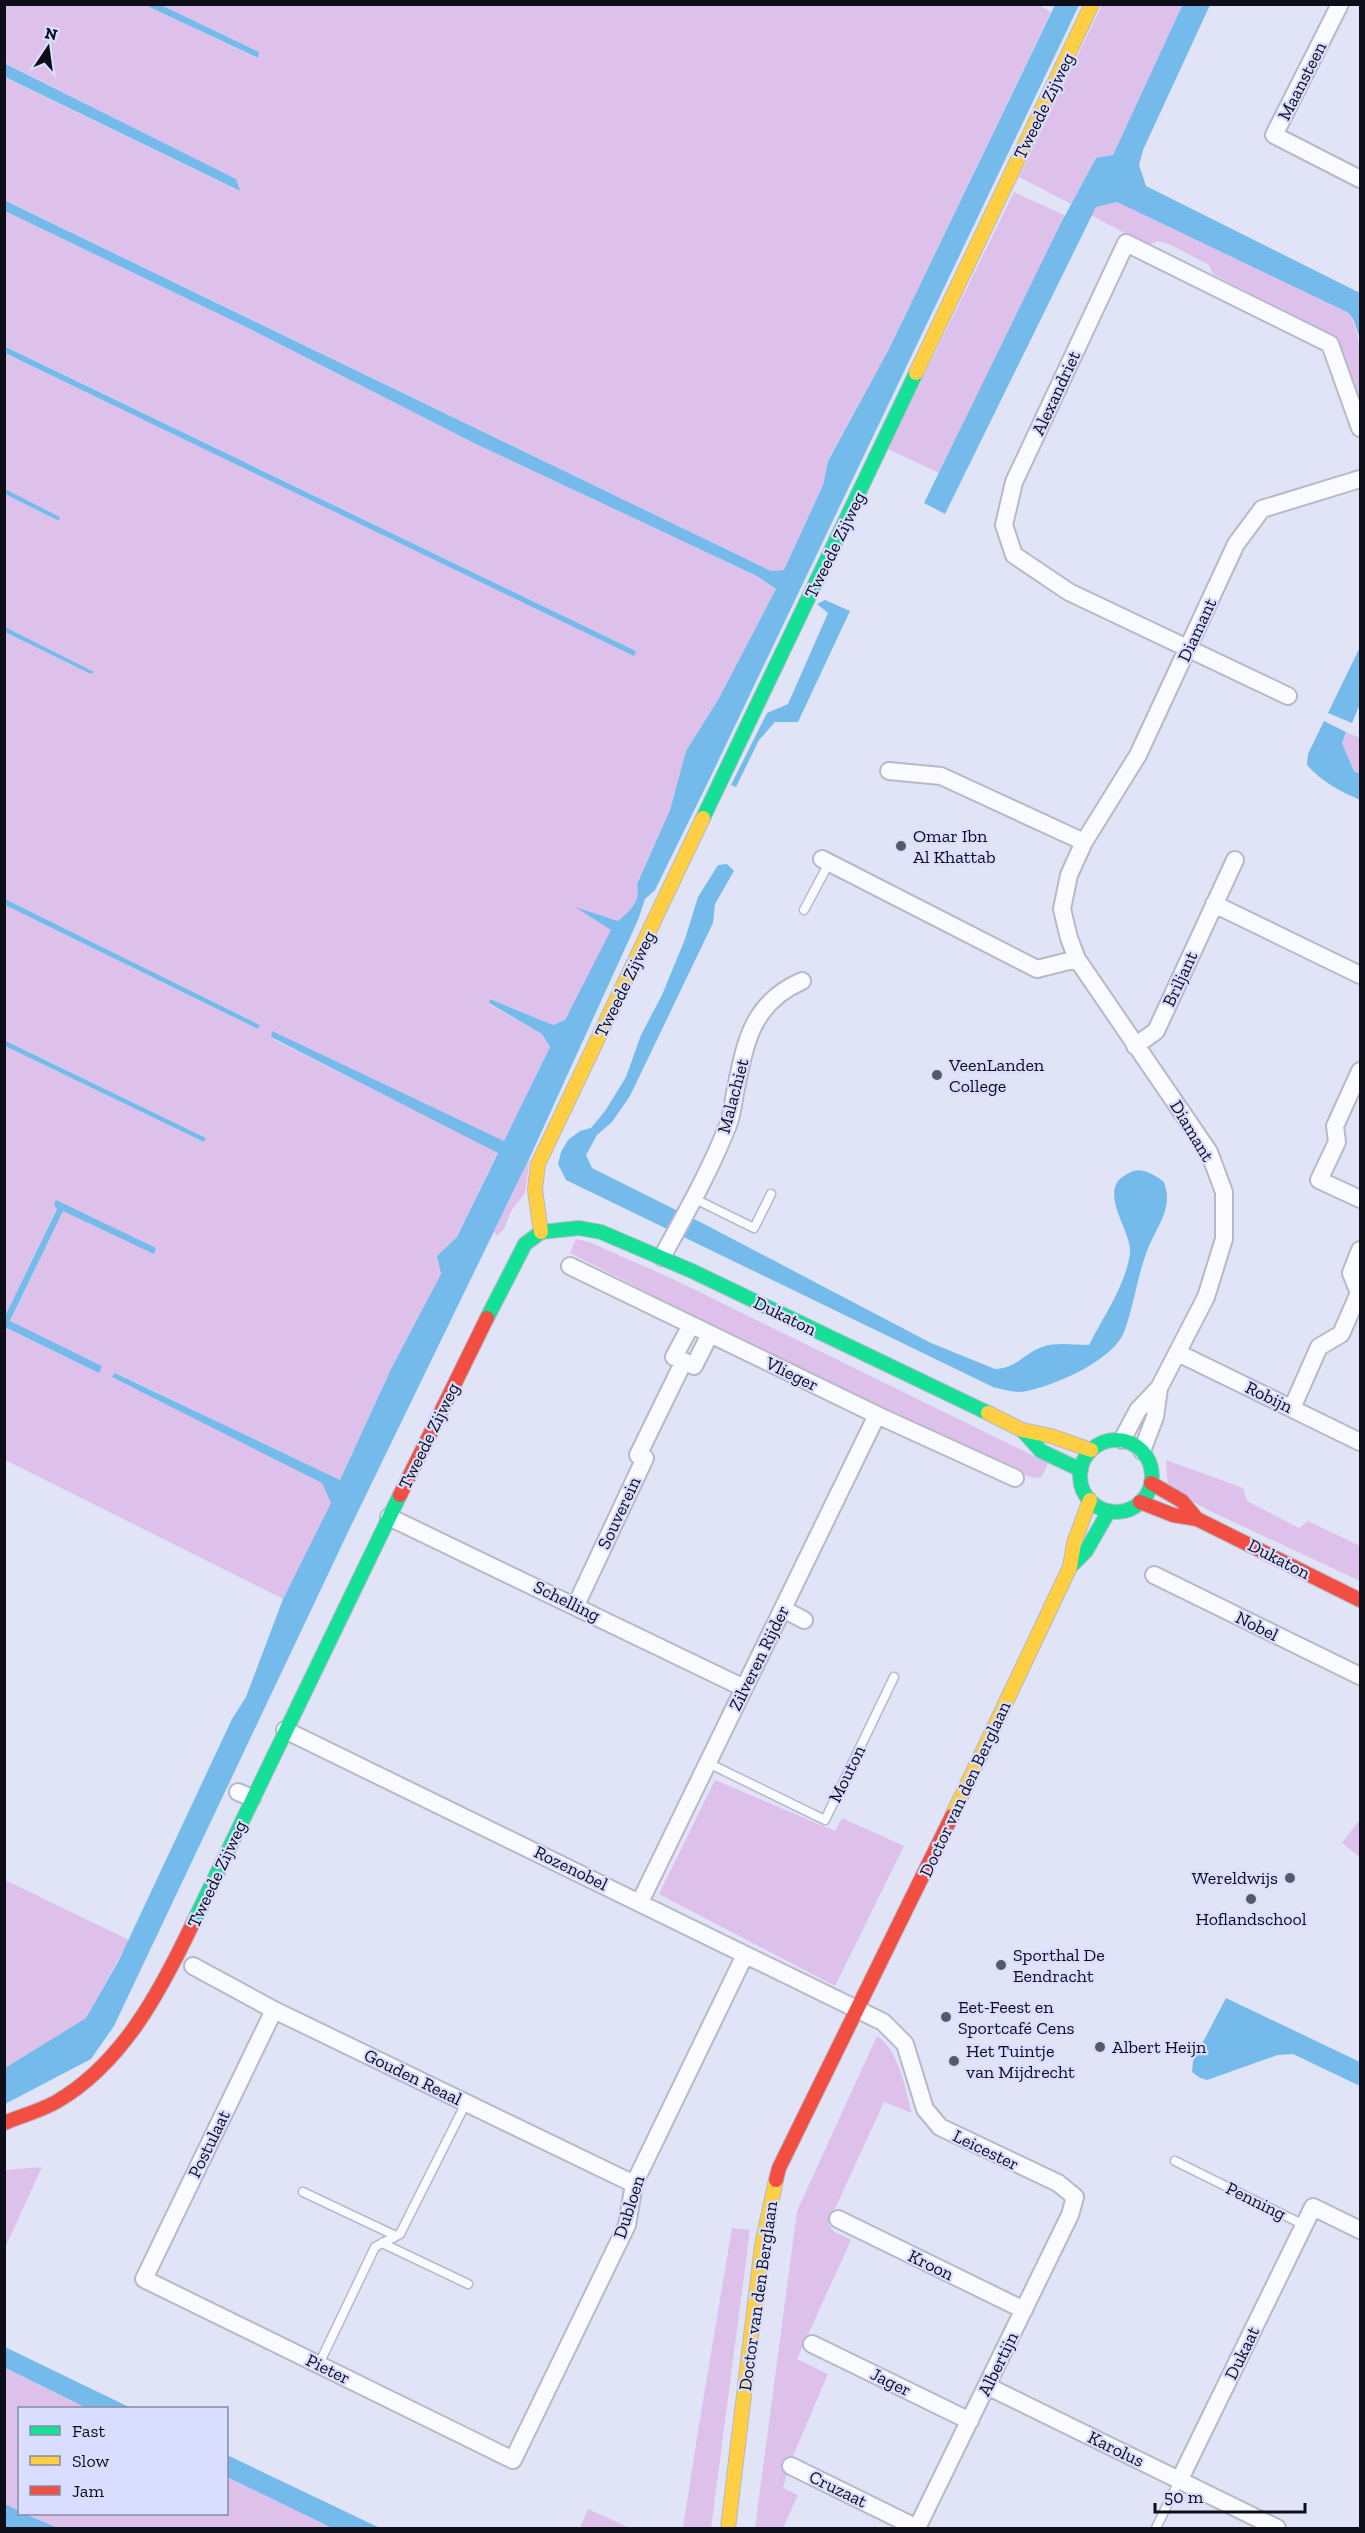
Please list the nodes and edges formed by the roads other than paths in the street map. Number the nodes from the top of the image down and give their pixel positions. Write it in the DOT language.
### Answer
graph roads {
  1 [pos="1092,4"];
  2 [pos="1340,4"];
  3 [pos="1360,179"];
  4 [pos="1360,428"];
  5 [pos="1360,479"];
  6 [pos="1188,649"];
  7 [pos="1288,696"];
  8 [pos="889,771"];
  9 [pos="1084,842"];
  10 [pos="1235,860"];
  11 [pos="825,861"];
  12 [pos="1214,904"];
  13 [pos="804,909"];
  14 [pos="1077,959"];
  15 [pos="1360,975"];
  16 [pos="802,981"];
  17 [pos="1135,1046"];
  18 [pos="1360,1071"];
  19 [pos="771,1194"];
  20 [pos="693,1197"];
  21 [pos="1360,1199"];
  22 [pos="541,1232"];
  23 [pos="1360,1250"];
  24 [pos="662,1257"];
  25 [pos="570,1266"];
  26 [pos="691,1324"];
  27 [pos="710,1334"];
  28 [pos="1178,1353"];
  29 [pos="684,1361"];
  30 [pos="1159,1388"];
  31 [pos="1292,1408"];
  32 [pos="877,1415"];
  33 [pos="1022,1430"];
  34 [pos="1122,1440"];
  35 [pos="1360,1442"];
  36 [pos="1091,1450"];
  37 [pos="1142,1451"];
  38 [pos="1080,1470"];
  39 [pos="1015,1478"];
  40 [pos="1151,1483"];
  41 [pos="1090,1500"];
  42 [pos="1140,1502"];
  43 [pos="1109,1511"];
  44 [pos="389,1517"];
  45 [pos="1197,1519"];
  46 [pos="1070,1568"];
  47 [pos="1155,1575"];
  48 [pos="1360,1600"];
  49 [pos="576,1605"];
  50 [pos="783,1609"];
  51 [pos="804,1620"];
  52 [pos="1360,1676"];
  53 [pos="894,1677"];
  54 [pos="744,1688"];
  55 [pos="285,1730"];
  56 [pos="708,1763"];
  57 [pos="640,1902"];
  58 [pos="745,1955"];
  59 [pos="193,1966"];
  60 [pos="856,2009"];
  61 [pos="274,2010"];
  62 [pos="466,2103"];
  63 [pos="4,2123"];
  64 [pos="1175,2161"];
  65 [pos="634,2184"];
  66 [pos="303,2192"];
  67 [pos="1075,2198"];
  68 [pos="838,2219"];
  69 [pos="1304,2225"];
  70 [pos="1360,2230"];
  71 [pos="396,2236"];
  72 [pos="382,2242"];
  73 [pos="144,2278"];
  74 [pos="468,2284"];
  75 [pos="1024,2310"];
  76 [pos="812,2344"];
  77 [pos="319,2364"];
  78 [pos="987,2386"];
  79 [pos="969,2421"];
  80 [pos="513,2460"];
  81 [pos="791,2466"];
  82 [pos="1179,2481"];
  83 [pos="917,2528"];
  84 [pos="728,2529"];
  85 [pos="1155,2529"];
  86 [pos="1277,2529"];
  1 -- 22 [label="street, Tweede Zijweg"];
  2 -- 3 [label="street, Maansteen"];
  4 -- 6 [label="street, Alexandriet"];
  5 -- 6 [label="street, Diamant"];
  6 -- 7 [label="street, Alexandriet"];
  6 -- 9 [label="street, Diamant"];
  8 -- 9 [label="street"];
  9 -- 14 [label="street, Diamant"];
  10 -- 12 [label="street, Briljant"];
  11 -- 13 [label="lane"];
  11 -- 14 [label="street"];
  12 -- 15 [label="street"];
  12 -- 17 [label="street, Briljant"];
  14 -- 17 [label="street, Diamant"];
  16 -- 20 [label="street, Malachiet"];
  17 -- 28 [label="street, Diamant"];
  18 -- 21 [label="street"];
  19 -- 20 [label="lane"];
  20 -- 24 [label="street, Malachiet"];
  22 -- 24 [label="street, Dukaton"];
  22 -- 44 [label="street, Tweede Zijweg"];
  23 -- 31 [label="street"];
  24 -- 33 [label="street, Dukaton"];
  25 -- 26 [label="street, Vlieger"];
  26 -- 27 [label="street, Vlieger"];
  26 -- 29 [label="street, Souverein"];
  27 -- 29 [label="street"];
  27 -- 32 [label="street, Vlieger"];
  28 -- 30 [label="street, Diamant"];
  28 -- 31 [label="street, Robijn"];
  29 -- 49 [label="street, Souverein"];
  30 -- 34 [label="street, Diamant"];
  30 -- 37 [label="street, Diamant"];
  31 -- 35 [label="street, Robijn"];
  32 -- 39 [label="street, Vlieger"];
  32 -- 50 [label="street, Zilveren Rijder"];
  33 -- 36 [label="street, Dukaton"];
  33 -- 38 [label="street, Dukaton"];
  34 -- 36 [label="street"];
  34 -- 37 [label="street"];
  36 -- 38 [label="street"];
  37 -- 40 [label="street"];
  38 -- 41 [label="street"];
  40 -- 42 [label="street"];
  40 -- 45 [label="street, Dukaton"];
  41 -- 43 [label="street"];
  41 -- 46 [label="street, Doctor van den Berglaan"];
  42 -- 43 [label="street"];
  42 -- 45 [label="street, Dukaton"];
  43 -- 46 [label="street, Doctor van den Berglaan"];
  44 -- 49 [label="street, Schelling"];
  44 -- 55 [label="street, Tweede Zijweg"];
  45 -- 48 [label="street, Dukaton"];
  46 -- 60 [label="street, Doctor van den Berglaan"];
  47 -- 52 [label="street, Nobel"];
  49 -- 54 [label="street, Schelling"];
  50 -- 51 [label="street"];
  50 -- 54 [label="street, Zilveren Rijder"];
  53 -- 56 [label="lane, Mouton"];
  54 -- 56 [label="street, Zilveren Rijder"];
  55 -- 57 [label="street, Rozenobel"];
  55 -- 63 [label="street, Tweede Zijweg"];
  56 -- 57 [label="street, Zilveren Rijder"];
  57 -- 58 [label="street, Rozenobel"];
  58 -- 60 [label="street, Rozenobel"];
  58 -- 65 [label="street, Dubloen"];
  59 -- 61 [label="street, Gouden Reaal"];
  60 -- 67 [label="street, Leicester"];
  60 -- 84 [label="street, Doctor van den Berglaan"];
  61 -- 62 [label="street, Gouden Reaal"];
  61 -- 73 [label="street, Postulaat"];
  62 -- 65 [label="street, Gouden Reaal"];
  62 -- 71 [label="lane"];
  64 -- 69 [label="lane, Penning"];
  65 -- 80 [label="street, Dubloen"];
  66 -- 71 [label="lane"];
  67 -- 75 [label="street, Albertijn"];
  68 -- 75 [label="street, Kroon"];
  69 -- 70 [label="street, Penning"];
  69 -- 82 [label="street, Dukaat"];
  71 -- 72 [label="lane"];
  72 -- 74 [label="lane"];
  72 -- 77 [label="lane"];
  73 -- 77 [label="street, Pieter"];
  75 -- 78 [label="street, Albertijn"];
  76 -- 79 [label="street, Jager"];
  77 -- 80 [label="street, Pieter"];
  78 -- 79 [label="street, Albertijn"];
  78 -- 82 [label="street, Karolus"];
  79 -- 83 [label="street, Albertijn"];
  81 -- 83 [label="street, Cruzaat"];
  82 -- 85 [label="lane"];
  82 -- 86 [label="street, Karolus"];
}
